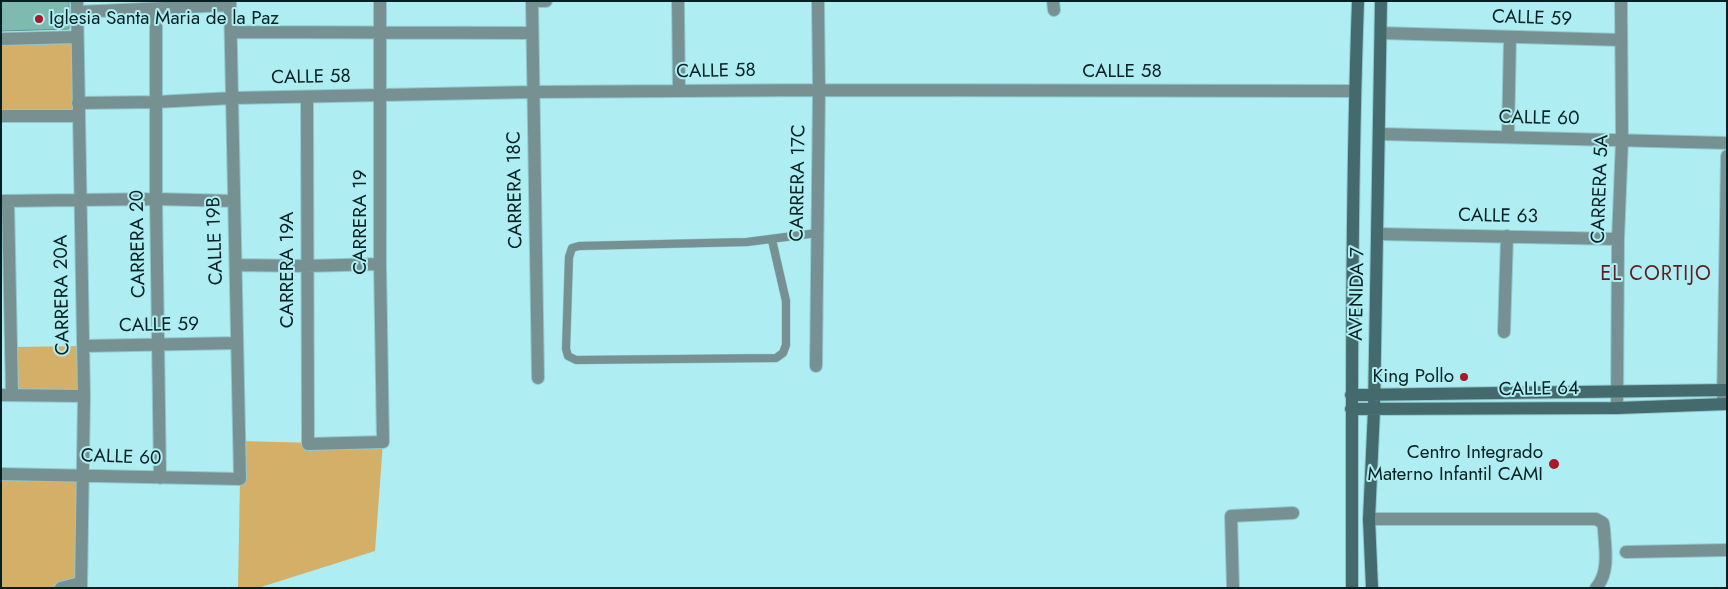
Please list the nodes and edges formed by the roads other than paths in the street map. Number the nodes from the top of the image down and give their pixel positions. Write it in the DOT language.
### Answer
graph roads {
  1 [pos="380,1"];
  2 [pos="532,1"];
  3 [pos="546,1"];
  4 [pos="678,1"];
  5 [pos="818,1"];
  6 [pos="1358,1"];
  7 [pos="1381,1"];
  8 [pos="1622,1"];
  9 [pos="230,3"];
  10 [pos="77,7"];
  11 [pos="156,9"];
  12 [pos="231,32"];
  13 [pos="380,32"];
  14 [pos="532,33"];
  15 [pos="1381,33"];
  16 [pos="1510,36"];
  17 [pos="76,37"];
  18 [pos="1,39"];
  19 [pos="1621,40"];
  20 [pos="819,90"];
  21 [pos="679,91"];
  22 [pos="1355,91"];
  23 [pos="534,92"];
  24 [pos="380,95"];
  25 [pos="307,97"];
  26 [pos="233,98"];
  27 [pos="156,102"];
  28 [pos="79,109"];
  29 [pos="1,116"];
  30 [pos="1380,134"];
  31 [pos="1508,137"];
  32 [pos="1622,140"];
  33 [pos="1727,143"];
  34 [pos="1727,156"];
  35 [pos="156,199"];
  36 [pos="4,201"];
  37 [pos="80,201"];
  38 [pos="233,201"];
  39 [pos="817,233"];
  40 [pos="1378,234"];
  41 [pos="1507,236"];
  42 [pos="1618,239"];
  43 [pos="772,240"];
  44 [pos="380,264"];
  45 [pos="236,265"];
  46 [pos="306,266"];
  47 [pos="1504,332"];
  48 [pos="237,343"];
  49 [pos="159,344"];
  50 [pos="83,346"];
  51 [pos="816,366"];
  52 [pos="538,378"];
  53 [pos="1725,390"];
  54 [pos="1618,392"];
  55 [pos="1351,394"];
  56 [pos="1374,394"];
  57 [pos="7,395"];
  58 [pos="84,396"];
  59 [pos="1725,404"];
  60 [pos="1617,408"];
  61 [pos="1350,409"];
  62 [pos="1374,410"];
  63 [pos="308,444"];
  64 [pos="1,474"];
  65 [pos="82,475"];
  66 [pos="160,478"];
  67 [pos="240,479"];
  68 [pos="1293,513"];
  69 [pos="1369,519"];
  70 [pos="1727,550"];
  71 [pos="1626,552"];
  72 [pos="81,585"];
  73 [pos="61,588"];
  74 [pos="1233,588"];
  75 [pos="1352,588"];
  76 [pos="1372,588"];
  77 [pos="1596,588"];
  1 -- 13 [label="street, CARRERA 19"];
  2 -- 3 [label="street"];
  2 -- 14 [label="street, CARRERA 18C"];
  4 -- 21 [label="street"];
  5 -- 20 [label="street, CARRERA 17C"];
  6 -- 22 [label="main road, AVENIDA 7"];
  7 -- 15 [label="main road, AVENIDA 7"];
  8 -- 19 [label="street, CARRERA 5A"];
  9 -- 11 [label="street"];
  9 -- 12 [label="street, CALLE 19B"];
  10 -- 11 [label="street"];
  10 -- 17 [label="street, CARRERA 20A"];
  11 -- 27 [label="street, CARRERA 20"];
  12 -- 13 [label="street"];
  12 -- 26 [label="street, CALLE 19B"];
  13 -- 14 [label="street"];
  13 -- 24 [label="street, CARRERA 19"];
  14 -- 23 [label="street, CARRERA 18C"];
  15 -- 16 [label="street, CALLE 59"];
  15 -- 30 [label="main road, AVENIDA 7"];
  16 -- 19 [label="street, CALLE 59"];
  16 -- 31 [label="street"];
  17 -- 18 [label="street"];
  17 -- 28 [label="street, CARRERA 20A"];
  19 -- 32 [label="street, CARRERA 5A"];
  20 -- 21 [label="street, CALLE 58"];
  20 -- 22 [label="street, CALLE 58"];
  20 -- 39 [label="street, CARRERA 17C"];
  21 -- 23 [label="street, CALLE 58"];
  22 -- 55 [label="main road, AVENIDA 7"];
  23 -- 24 [label="street, CALLE 58"];
  23 -- 52 [label="street, CARRERA 18C"];
  24 -- 25 [label="street, CALLE 58"];
  24 -- 44 [label="street, CARRERA 19"];
  25 -- 26 [label="street, CALLE 58"];
  25 -- 46 [label="street, CARRERA 19A"];
  26 -- 27 [label="street, CALLE 58"];
  26 -- 38 [label="street, CALLE 19B"];
  27 -- 28 [label="street, CALLE 58"];
  27 -- 35 [label="street, CARRERA 20"];
  28 -- 29 [label="street, CALLE 58"];
  28 -- 37 [label="street, CARRERA 20A"];
  30 -- 31 [label="street, CALLE 60"];
  30 -- 40 [label="main road, AVENIDA 7"];
  31 -- 32 [label="street, CALLE 60"];
  32 -- 33 [label="street, CALLE 60"];
  32 -- 42 [label="street, CARRERA 5A"];
  34 -- 53 [label="street"];
  35 -- 37 [label="street"];
  35 -- 38 [label="street"];
  35 -- 49 [label="street, CARRERA 20"];
  36 -- 37 [label="street"];
  36 -- 57 [label="street"];
  37 -- 50 [label="street, CARRERA 20A"];
  38 -- 45 [label="street, CALLE 19B"];
  39 -- 43 [label="lane"];
  39 -- 51 [label="street, CARRERA 17C"];
  40 -- 41 [label="street, CALLE 63"];
  40 -- 56 [label="main road, AVENIDA 7"];
  41 -- 42 [label="street, CALLE 63"];
  41 -- 47 [label="street"];
  42 -- 54 [label="street, CARRERA 5A"];
  43 -- 43 [label="lane"];
  44 -- 46 [label="street"];
  44 -- 63 [label="street, CARRERA 19"];
  45 -- 46 [label="street"];
  45 -- 48 [label="street, CALLE 19B"];
  46 -- 63 [label="street, CARRERA 19A"];
  48 -- 49 [label="street, CALLE 59"];
  48 -- 67 [label="street, CALLE 19B"];
  49 -- 50 [label="street, CALLE 59"];
  49 -- 66 [label="street, CARRERA 20"];
  50 -- 58 [label="street, CARRERA 20A"];
  53 -- 54 [label="main road, CALLE 64"];
  53 -- 59 [label="street"];
  54 -- 56 [label="main road, CALLE 64"];
  54 -- 60 [label="street, CARRERA 5A"];
  55 -- 56 [label="main road, CALLE 64"];
  55 -- 61 [label="main road, AVENIDA 7"];
  56 -- 62 [label="main road, AVENIDA 7"];
  57 -- 58 [label="street"];
  58 -- 65 [label="street, CARRERA 20A"];
  59 -- 60 [label="main road, CALLE 64"];
  60 -- 62 [label="main road, CALLE 64"];
  61 -- 62 [label="main road, CALLE 64"];
  61 -- 75 [label="main road, AVENIDA 7"];
  62 -- 69 [label="main road, AVENIDA 7"];
  64 -- 65 [label="street, CALLE 60"];
  65 -- 66 [label="street, CALLE 60"];
  65 -- 72 [label="street, CARRERA 20A"];
  66 -- 67 [label="street, CALLE 60"];
  68 -- 74 [label="street"];
  69 -- 76 [label="main road, AVENIDA 7"];
  69 -- 77 [label="street"];
  70 -- 71 [label="street"];
  72 -- 73 [label="street"];
}
